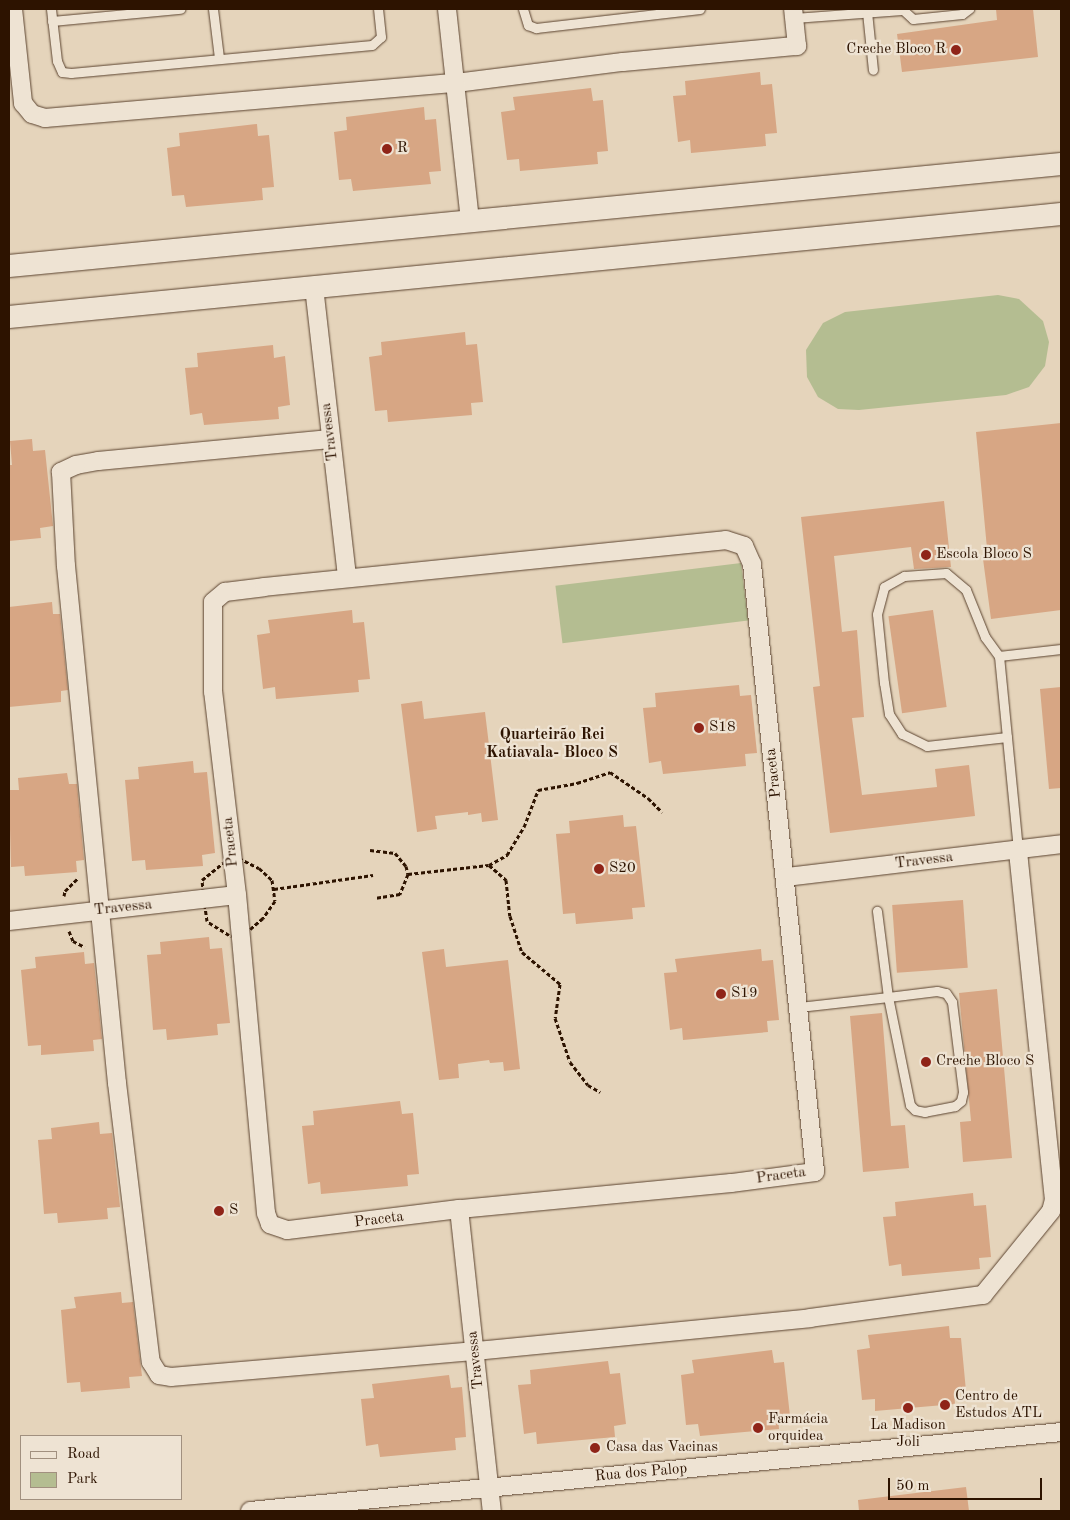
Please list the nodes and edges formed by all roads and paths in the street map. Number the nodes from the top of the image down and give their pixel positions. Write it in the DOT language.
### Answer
graph roads {
  1 [pos="13,9"];
  2 [pos="51,9"];
  3 [pos="180,9"];
  4 [pos="213,9"];
  5 [pos="378,9"];
  6 [pos="447,9"];
  7 [pos="523,9"];
  8 [pos="700,9"];
  9 [pos="902,9"];
  10 [pos="969,9"];
  11 [pos="110,12"];
  12 [pos="868,12"];
  13 [pos="794,13"];
  14 [pos="52,21"];
  15 [pos="219,58"];
  16 [pos="873,70"];
  17 [pos="456,84"];
  18 [pos="1061,164"];
  19 [pos="1061,214"];
  20 [pos="470,221"];
  21 [pos="9,266"];
  22 [pos="314,287"];
  23 [pos="9,317"];
  24 [pos="330,439"];
  25 [pos="347,577"];
  26 [pos="1061,649"];
  27 [pos="999,656"];
  28 [pos="1007,737"];
  29 [pos="662,812"];
  30 [pos="1061,844"];
  31 [pos="370,850"];
  32 [pos="1018,850"];
  33 [pos="489,865"];
  34 [pos="408,874"];
  35 [pos="373,875"];
  36 [pos="786,877"];
  37 [pos="274,889"];
  38 [pos="237,895"];
  39 [pos="376,898"];
  40 [pos="99,910"];
  41 [pos="876,912"];
  42 [pos="9,921"];
  43 [pos="888,997"];
  44 [pos="799,1007"];
  45 [pos="600,1092"];
  46 [pos="459,1209"];
  47 [pos="476,1351"];
  48 [pos="1061,1432"];
  49 [pos="489,1488"];
  50 [pos="250,1511"];
  51 [pos="492,1511"];
  1 -- 17 [label="street"];
  2 -- 14 [label="lane"];
  3 -- 11 [label="lane"];
  4 -- 15 [label="lane"];
  5 -- 15 [label="lane"];
  6 -- 17 [label="street"];
  7 -- 8 [label="lane"];
  9 -- 10 [label="lane"];
  9 -- 12 [label="lane"];
  11 -- 14 [label="lane"];
  12 -- 13 [label="lane"];
  12 -- 16 [label="lane"];
  13 -- 17 [label="street"];
  14 -- 15 [label="lane"];
  17 -- 20 [label="street"];
  18 -- 20 [label="street"];
  19 -- 22 [label="street"];
  20 -- 21 [label="street"];
  22 -- 23 [label="street"];
  22 -- 24 [label="street, Travessa"];
  24 -- 25 [label="street, Travessa"];
  24 -- 40 [label="street"];
  25 -- 36 [label="street, Praceta"];
  25 -- 38 [label="street, Praceta"];
  26 -- 27 [label="lane"];
  27 -- 28 [label="lane"];
  27 -- 28 [label="lane"];
  28 -- 32 [label="lane"];
  29 -- 33 [label="path"];
  30 -- 32 [label="street, Travessa"];
  31 -- 34 [label="path"];
  32 -- 36 [label="street, Travessa"];
  32 -- 47 [label="street"];
  33 -- 34 [label="path"];
  33 -- 45 [label="path"];
  34 -- 39 [label="path"];
  35 -- 37 [label="path"];
  36 -- 44 [label="street, Praceta"];
  38 -- 40 [label="street, Travessa"];
  38 -- 46 [label="street, Praceta"];
  40 -- 42 [label="street, Travessa"];
  40 -- 47 [label="street"];
  41 -- 43 [label="lane"];
  43 -- 43 [label="lane"];
  43 -- 44 [label="lane"];
  44 -- 46 [label="street, Praceta"];
  46 -- 47 [label="street, Travessa"];
  47 -- 49 [label="street, Travessa"];
  48 -- 49 [label="street, Rua dos Palop"];
  49 -- 50 [label="street, Rua dos Palop"];
  49 -- 51 [label="street, Travessa"];
}
